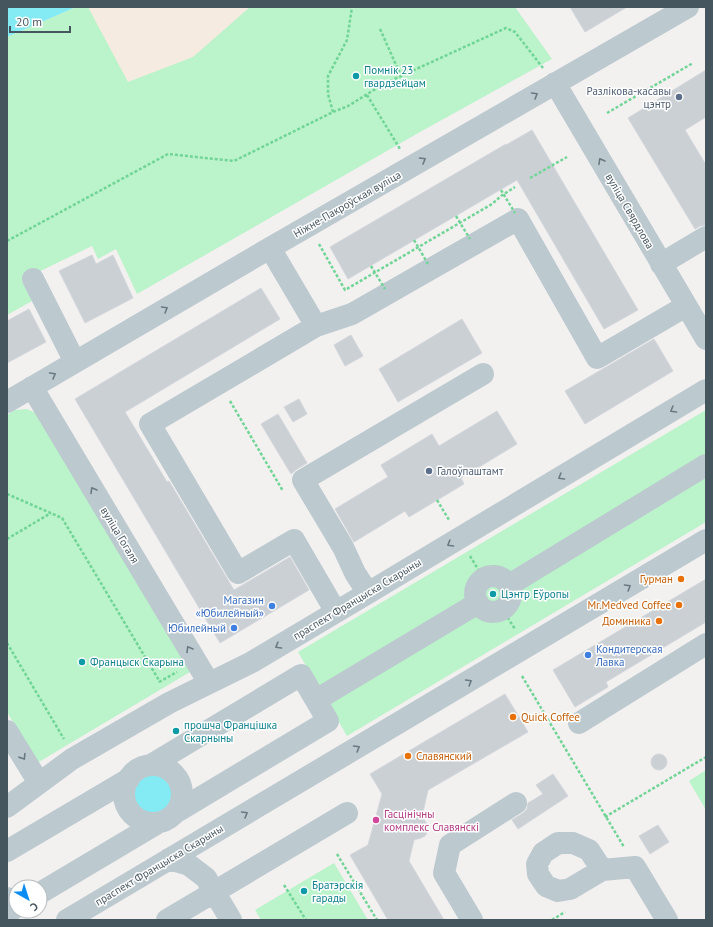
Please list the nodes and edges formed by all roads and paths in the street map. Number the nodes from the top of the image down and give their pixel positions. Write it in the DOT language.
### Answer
graph roads {
  1 [pos="352,7"];
  2 [pos="688,7"];
  3 [pos="380,29"];
  4 [pos="693,63"];
  5 [pos="401,76"];
  6 [pos="555,83"];
  7 [pos="367,95"];
  8 [pos="333,112"];
  9 [pos="607,113"];
  10 [pos="398,146"];
  11 [pos="567,157"];
  12 [pos="530,178"];
  13 [pos="515,187"];
  14 [pos="501,190"];
  15 [pos="515,213"];
  16 [pos="456,216"];
  17 [pos="706,237"];
  18 [pos="414,240"];
  19 [pos="470,240"];
  20 [pos="7,241"];
  21 [pos="319,244"];
  22 [pos="270,248"];
  23 [pos="428,264"];
  24 [pos="661,264"];
  25 [pos="372,266"];
  26 [pos="32,279"];
  27 [pos="385,289"];
  28 [pos="686,306"];
  29 [pos="316,326"];
  30 [pos="706,339"];
  31 [pos="74,362"];
  32 [pos="483,374"];
  33 [pos="32,387"];
  34 [pos="706,390"];
  35 [pos="7,402"];
  36 [pos="234,408"];
  37 [pos="706,465"];
  38 [pos="7,494"];
  39 [pos="285,494"];
  40 [pos="51,512"];
  41 [pos="7,538"];
  42 [pos="706,540"];
  43 [pos="368,593"];
  44 [pos="336,612"];
  45 [pos="7,643"];
  46 [pos="706,644"];
  47 [pos="522,676"];
  48 [pos="160,682"];
  49 [pos="209,683"];
  50 [pos="316,700"];
  51 [pos="579,723"];
  52 [pos="7,731"];
  53 [pos="64,739"];
  54 [pos="706,757"];
  55 [pos="151,765"];
  56 [pos="129,779"];
  57 [pos="39,783"];
  58 [pos="516,803"];
  59 [pos="7,807"];
  60 [pos="178,811"];
  61 [pos="347,813"];
  62 [pos="605,817"];
  63 [pos="156,824"];
  64 [pos="207,836"];
  65 [pos="7,851"];
  66 [pos="337,854"];
  67 [pos="170,859"];
  68 [pos="636,867"];
  69 [pos="602,870"];
  70 [pos="210,885"];
  71 [pos="284,885"];
  72 [pos="48,888"];
  73 [pos="67,920"];
  74 [pos="166,920"];
  75 [pos="231,920"];
  76 [pos="306,920"];
  77 [pos="377,920"];
  78 [pos="472,920"];
  79 [pos="668,920"];
  1 -- 8 [label="path"];
  2 -- 6 [label="street, Ніжне-Пакроўская вуліца"];
  3 -- 5 [label="path"];
  4 -- 9 [label="path"];
  5 -- 6 [label="path"];
  5 -- 7 [label="path"];
  22 -- 6 [label="street, Ніжне-Пакроўская вуліца, one-way"];
  24 -- 6 [label="street, вуліца Свярдлова, one-way"];
  7 -- 8 [label="path"];
  7 -- 10 [label="path"];
  8 -- 20 [label="path"];
  11 -- 12 [label="path"];
  13 -- 21 [label="path"];
  14 -- 15 [label="path, bridge"];
  16 -- 19 [label="path, bridge"];
  17 -- 24 [label="street"];
  18 -- 23 [label="path, bridge"];
  22 -- 29 [label="street"];
  31 -- 22 [label="street, Ніжне-Пакроўская вуліца, one-way"];
  24 -- 28 [label="street, вуліца Свярдлова"];
  25 -- 27 [label="path, bridge"];
  26 -- 31 [label="street"];
  28 -- 29 [label="street"];
  28 -- 30 [label="street, вуліца Свярдлова"];
  29 -- 44 [label="street"];
  33 -- 31 [label="street, Ніжне-Пакроўская вуліца, one-way"];
  32 -- 43 [label="street"];
  33 -- 35 [label="street, Ніжне-Пакроўская вуліца"];
  49 -- 33 [label="street, вуліца Гогаля, one-way"];
  34 -- 43 [label="street, праспект Францыска Скарыны, one-way"];
  36 -- 39 [label="path"];
  37 -- 50 [label="street"];
  38 -- 40 [label="path"];
  40 -- 41 [label="path"];
  40 -- 48 [label="path"];
  64 -- 42 [label="street, праспект Францыска Скарыны, one-way"];
  43 -- 44 [label="street, праспект Францыска Скарыны"];
  44 -- 49 [label="street, праспект Францыска Скарыны, one-way"];
  45 -- 53 [label="path"];
  46 -- 51 [label="street"];
  47 -- 62 [label="path"];
  49 -- 57 [label="street, праспект Францыска Скарыны"];
  50 -- 55 [label="street"];
  50 -- 60 [label="street"];
  52 -- 57 [label="street, one-way"];
  54 -- 62 [label="path"];
  55 -- 56 [label="street"];
  55 -- 60 [label="street"];
  56 -- 63 [label="street"];
  56 -- 65 [label="street"];
  57 -- 59 [label="street, праспект Францыска Скарыны"];
  58 -- 78 [label="street"];
  60 -- 63 [label="street"];
  61 -- 70 [label="street"];
  62 -- 68 [label="path"];
  63 -- 72 [label="street"];
  64 -- 67 [label="street, праспект Францыска Скарыны"];
  64 -- 70 [label="street"];
  66 -- 77 [label="path"];
  67 -- 70 [label="street"];
  67 -- 73 [label="street, праспект Францыска Скарыны"];
  68 -- 69 [label="street"];
  68 -- 79 [label="street"];
  70 -- 74 [label="street"];
  70 -- 75 [label="street"];
  71 -- 76 [label="path"];
}
